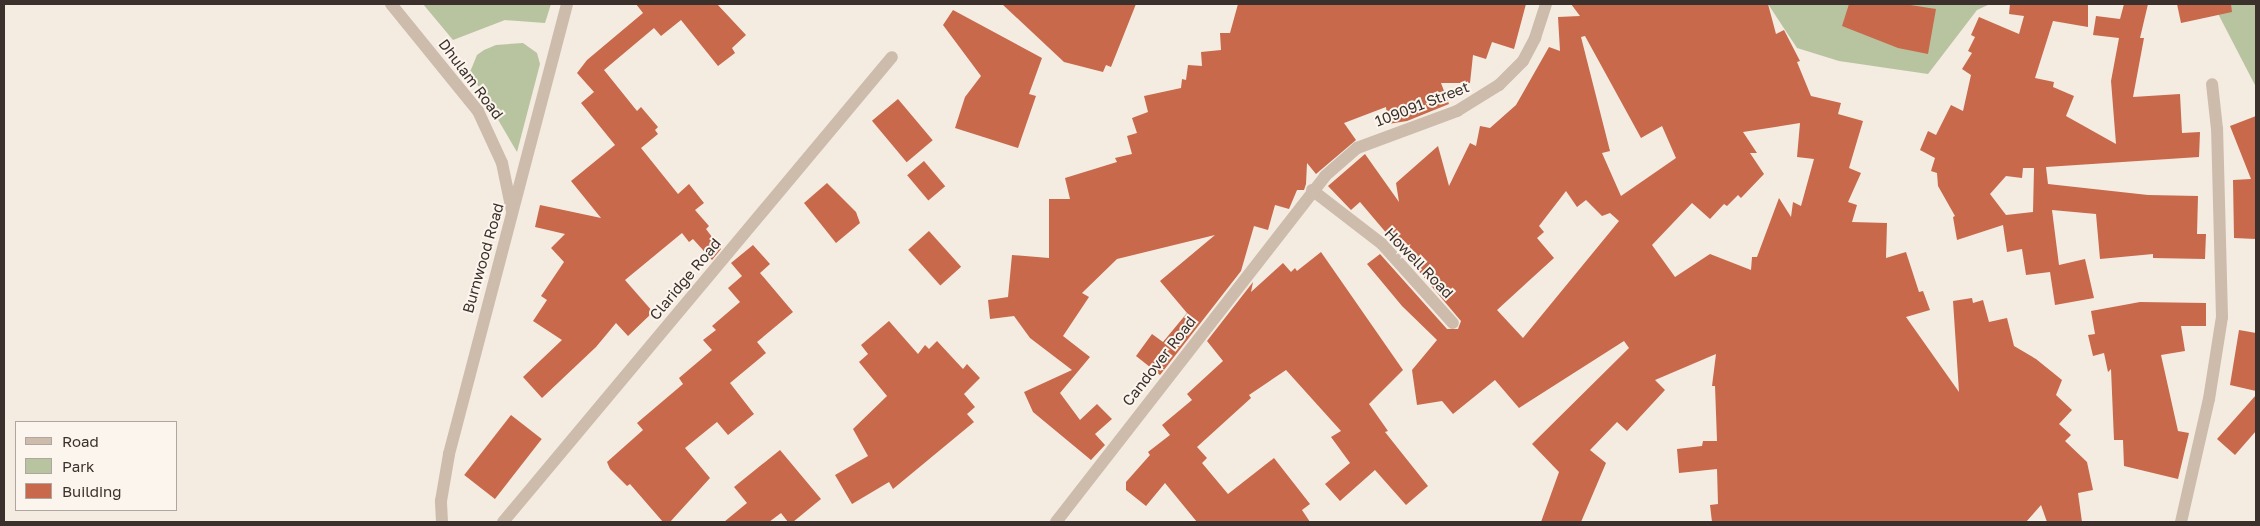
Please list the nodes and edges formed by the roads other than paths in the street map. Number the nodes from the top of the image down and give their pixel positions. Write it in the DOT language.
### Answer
graph roads {
  1 [pos="391,4"];
  2 [pos="567,4"];
  3 [pos="1546,4"];
  4 [pos="892,57"];
  5 [pos="2212,84"];
  6 [pos="1312,190"];
  7 [pos="512,213"];
  8 [pos="1288,220"];
  9 [pos="1453,323"];
  10 [pos="442,522"];
  11 [pos="503,522"];
  12 [pos="1056,522"];
  13 [pos="2181,522"];
  1 -- 7 [label="street, Dhulam Road"];
  2 -- 7 [label="street, Burnwood Road"];
  3 -- 6 [label="street, 109091 Street"];
  4 -- 11 [label="street, Claridge Road"];
  5 -- 13 [label="street"];
  6 -- 8 [label="street, 109091 Street"];
  6 -- 9 [label="street, Howell Road"];
  7 -- 10 [label="street, Burnwood Road"];
  8 -- 12 [label="street, Candover Road"];
}
